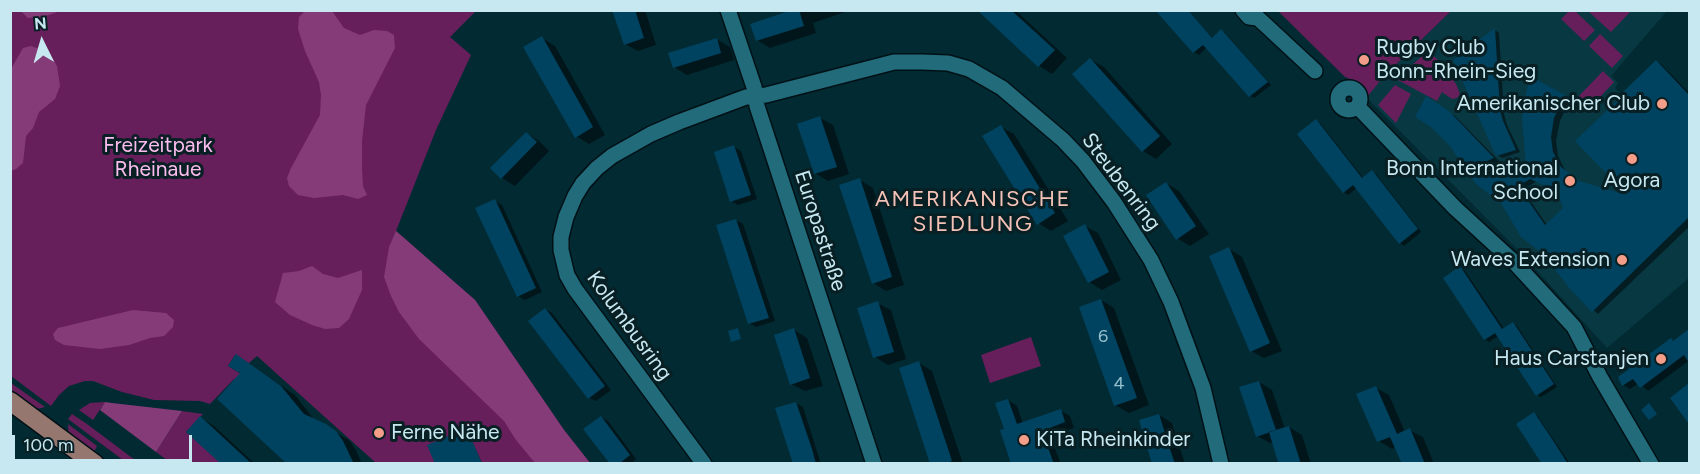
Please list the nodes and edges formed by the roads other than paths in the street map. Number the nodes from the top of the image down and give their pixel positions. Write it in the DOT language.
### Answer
graph roads {
  1 [pos="728,10"];
  2 [pos="1243,10"];
  3 [pos="1315,71"];
  4 [pos="756,96"];
  5 [pos="1358,107"];
  6 [pos="10,401"];
  7 [pos="95,464"];
  8 [pos="704,464"];
  9 [pos="874,464"];
  10 [pos="1221,464"];
  11 [pos="1652,464"];
  1 -- 4 [label="street, Europastraße"];
  2 -- 3 [label="street"];
  4 -- 8 [label="street, Kolumbusring"];
  4 -- 9 [label="street, Europastraße"];
  4 -- 10 [label="street, Steubenring"];
  5 -- 11 [label="street"];
  6 -- 7 [label="main road"];
}
